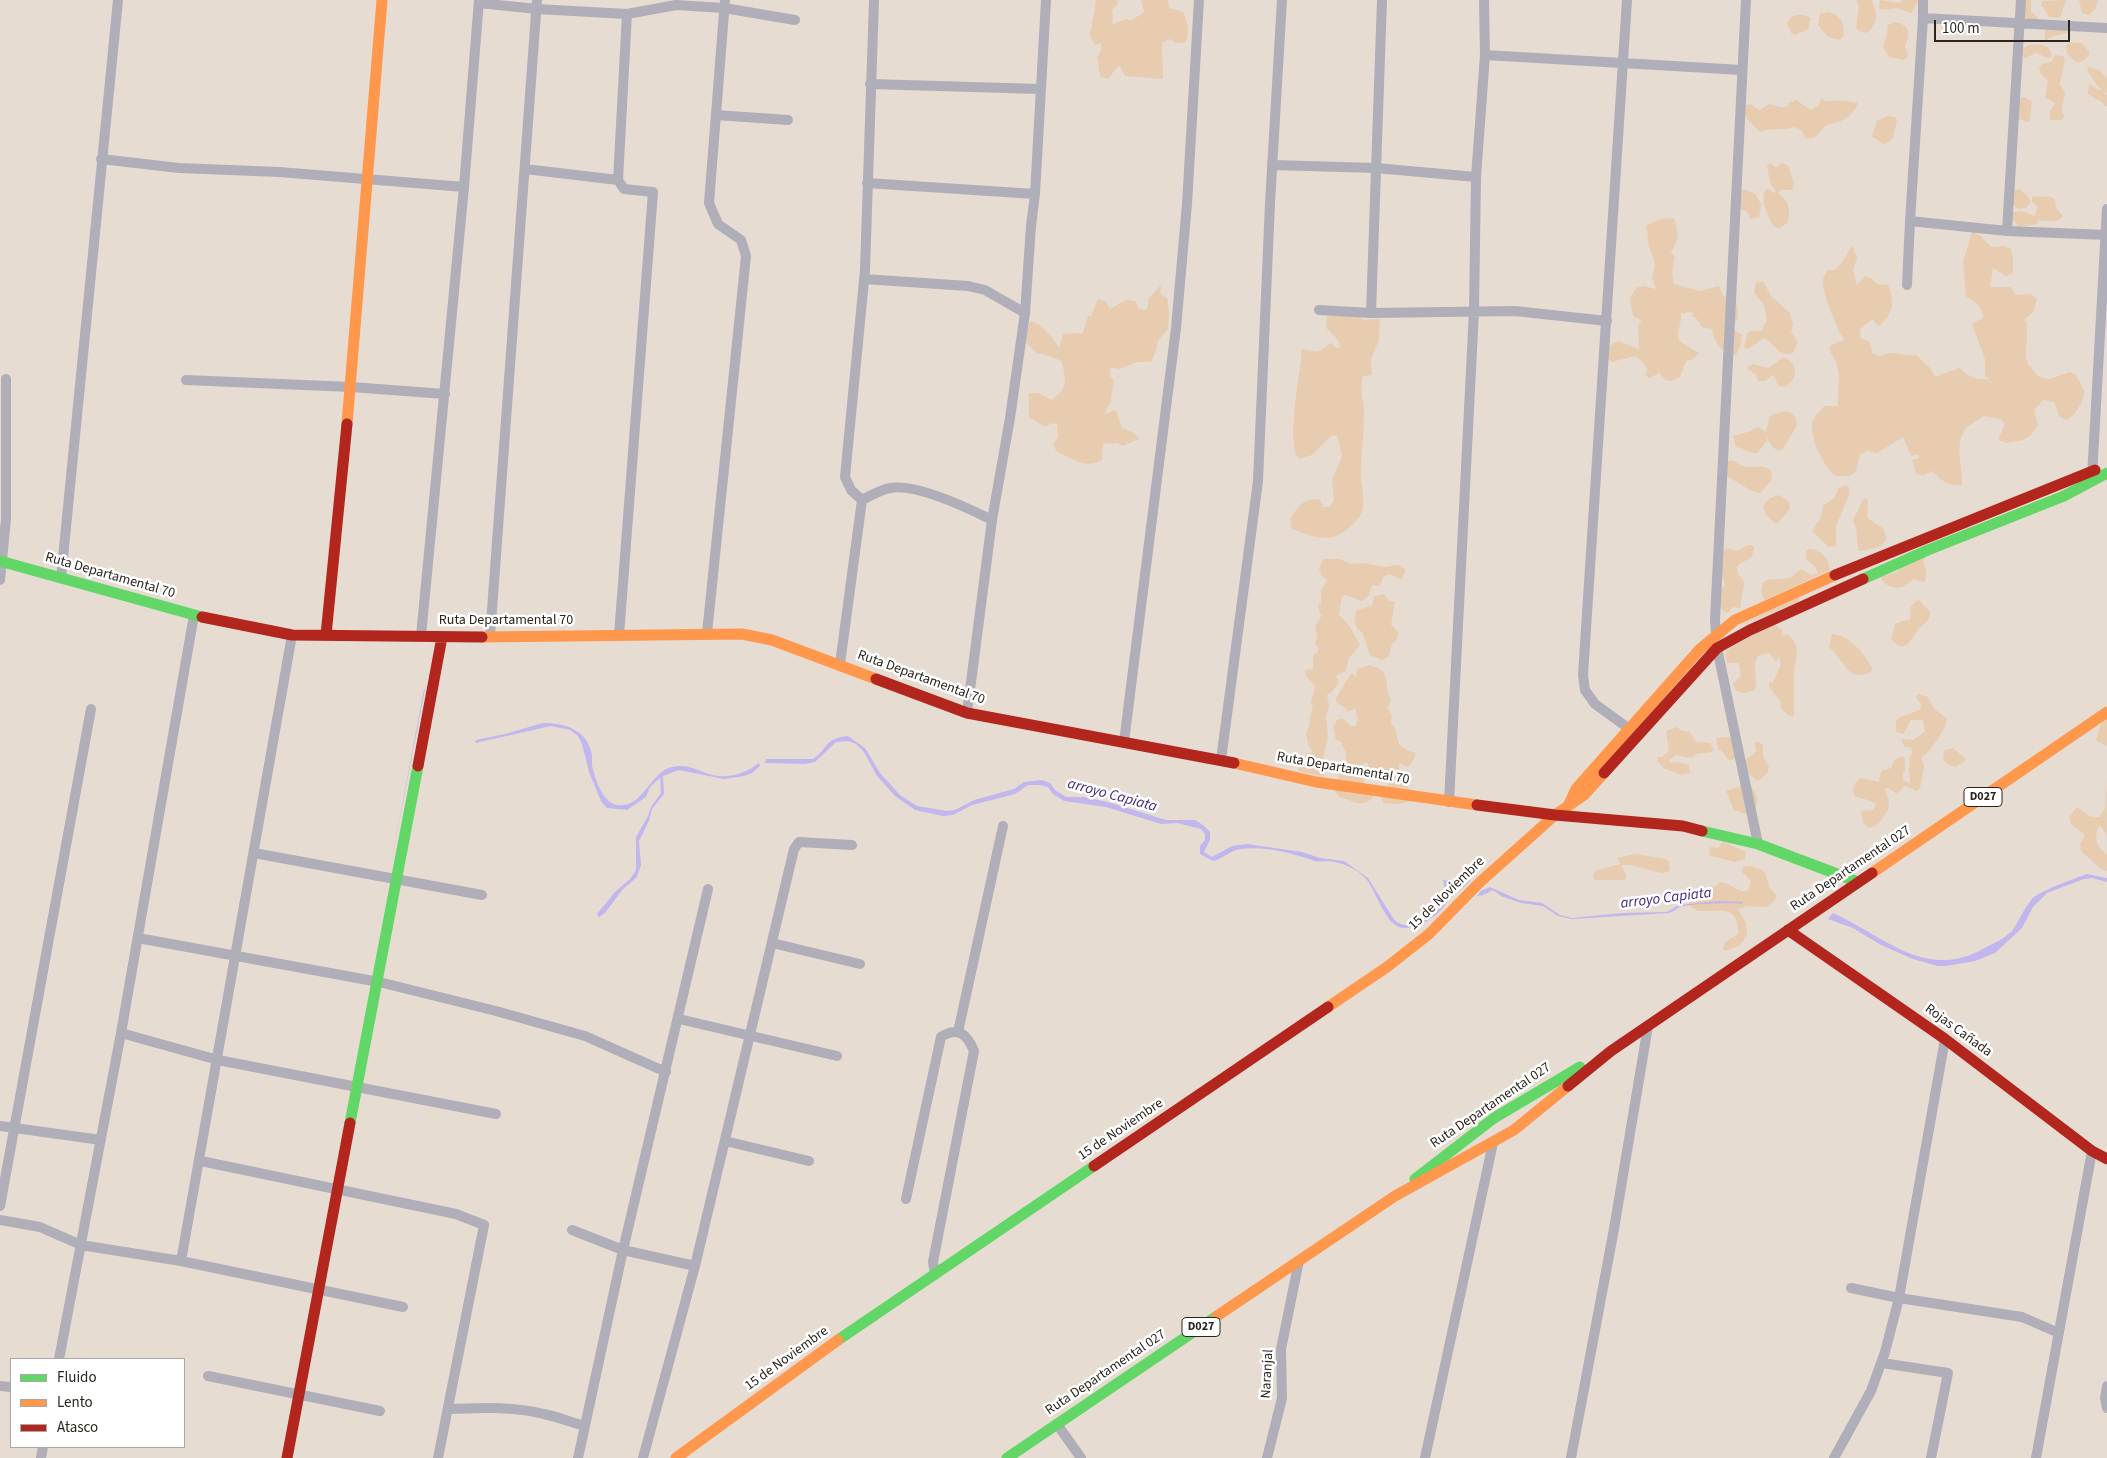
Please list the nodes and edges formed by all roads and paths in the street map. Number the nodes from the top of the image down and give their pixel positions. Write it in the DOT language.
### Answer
graph roads {
  1 [pos="118,0"];
  2 [pos="382,0"];
  3 [pos="874,0"];
  4 [pos="1046,0"];
  5 [pos="1282,0"];
  6 [pos="1382,0"];
  7 [pos="1484,0"];
  8 [pos="1627,0"];
  9 [pos="1746,0"];
  10 [pos="1923,0"];
  11 [pos="2021,0"];
  12 [pos="1202,1"];
  13 [pos="479,2"];
  14 [pos="724,4"];
  15 [pos="537,5"];
  16 [pos="627,14"];
  17 [pos="1923,18"];
  18 [pos="795,20"];
  19 [pos="2020,23"];
  20 [pos="2107,28"];
  21 [pos="1485,55"];
  22 [pos="1622,62"];
  23 [pos="1742,70"];
  24 [pos="870,84"];
  25 [pos="1040,89"];
  26 [pos="716,115"];
  27 [pos="788,120"];
  28 [pos="101,159"];
  29 [pos="1272,165"];
  30 [pos="1376,168"];
  31 [pos="525,169"];
  32 [pos="1476,177"];
  33 [pos="367,180"];
  34 [pos="618,180"];
  35 [pos="867,183"];
  36 [pos="464,188"];
  37 [pos="1035,194"];
  38 [pos="2107,209"];
  39 [pos="1910,221"];
  40 [pos="2007,232"];
  41 [pos="2106,235"];
  42 [pos="864,279"];
  43 [pos="1907,285"];
  44 [pos="1319,310"];
  45 [pos="1474,311"];
  46 [pos="1025,313"];
  47 [pos="1371,313"];
  48 [pos="1607,321"];
  49 [pos="6,379"];
  50 [pos="186,380"];
  51 [pos="351,387"];
  52 [pos="444,394"];
  53 [pos="2107,464"];
  54 [pos="2107,473"];
  55 [pos="2092,476"];
  56 [pos="862,500"];
  57 [pos="992,520"];
  58 [pos="1,562"];
  59 [pos="61,578"];
  60 [pos="0,580"];
  61 [pos="194,615"];
  62 [pos="707,633"];
  63 [pos="1716,634"];
  64 [pos="292,635"];
  65 [pos="326,635"];
  66 [pos="620,635"];
  67 [pos="422,636"];
  68 [pos="442,637"];
  69 [pos="490,637"];
  70 [pos="1717,648"];
  71 [pos="840,664"];
  72 [pos="91,709"];
  73 [pos="2107,712"];
  74 [pos="967,713"];
  75 [pos="1634,732"];
  76 [pos="1124,742"];
  77 [pos="1221,760"];
  78 [pos="1449,802"];
  79 [pos="1555,815"];
  80 [pos="1003,826"];
  81 [pos="1758,844"];
  82 [pos="852,845"];
  83 [pos="254,853"];
  84 [pos="396,880"];
  85 [pos="1858,882"];
  86 [pos="708,889"];
  87 [pos="482,895"];
  88 [pos="1788,930"];
  89 [pos="138,938"];
  90 [pos="772,943"];
  91 [pos="236,957"];
  92 [pos="860,964"];
  93 [pos="377,982"];
  94 [pos="678,1019"];
  95 [pos="1648,1026"];
  96 [pos="958,1032"];
  97 [pos="121,1033"];
  98 [pos="750,1035"];
  99 [pos="1945,1039"];
  100 [pos="1611,1051"];
  101 [pos="837,1056"];
  102 [pos="218,1060"];
  103 [pos="666,1072"];
  104 [pos="358,1087"];
  105 [pos="496,1114"];
  106 [pos="0,1126"];
  107 [pos="14,1127"];
  108 [pos="101,1140"];
  109 [pos="725,1141"];
  110 [pos="1493,1143"];
  111 [pos="2092,1152"];
  112 [pos="2107,1159"];
  113 [pos="201,1161"];
  114 [pos="810,1161"];
  115 [pos="338,1190"];
  116 [pos="1395,1196"];
  117 [pos="906,1199"];
  118 [pos="0,1206"];
  119 [pos="0,1220"];
  120 [pos="572,1230"];
  121 [pos="81,1245"];
  122 [pos="623,1250"];
  123 [pos="182,1261"];
  124 [pos="1299,1261"];
  125 [pos="695,1266"];
  126 [pos="935,1275"];
  127 [pos="1851,1288"];
  128 [pos="319,1289"];
  129 [pos="1899,1298"];
  130 [pos="403,1307"];
  131 [pos="2059,1333"];
  132 [pos="59,1358"];
  133 [pos="1882,1363"];
  134 [pos="208,1376"];
  135 [pos="2107,1386"];
  136 [pos="299,1395"];
  137 [pos="2107,1408"];
  138 [pos="448,1409"];
  139 [pos="380,1411"];
  140 [pos="1057,1424"];
  141 [pos="585,1426"];
  142 [pos="287,1458"];
  143 [pos="438,1458"];
  144 [pos="578,1458"];
  145 [pos="642,1458"];
  146 [pos="676,1458"];
  147 [pos="1007,1458"];
  148 [pos="1081,1458"];
  149 [pos="1267,1458"];
  150 [pos="1425,1458"];
  151 [pos="1571,1458"];
  152 [pos="1834,1458"];
  153 [pos="1931,1458"];
  154 [pos="2036,1458"];
  1 -- 28 [label="street"];
  2 -- 33 [label="main road"];
  3 -- 24 [label="street"];
  4 -- 25 [label="street"];
  5 -- 29 [label="street"];
  6 -- 30 [label="street"];
  7 -- 21 [label="street"];
  8 -- 22 [label="street"];
  9 -- 23 [label="street"];
  10 -- 17 [label="street"];
  11 -- 19 [label="street"];
  12 -- 76 [label="street"];
  13 -- 15 [label="street"];
  13 -- 36 [label="street"];
  14 -- 16 [label="street"];
  14 -- 18 [label="street"];
  14 -- 26 [label="street"];
  15 -- 16 [label="street"];
  15 -- 31 [label="street"];
  16 -- 34 [label="street"];
  17 -- 19 [label="street"];
  17 -- 39 [label="street"];
  19 -- 20 [label="street"];
  19 -- 40 [label="street"];
  21 -- 22 [label="street"];
  21 -- 32 [label="street"];
  22 -- 23 [label="street"];
  22 -- 48 [label="street"];
  23 -- 63 [label="street"];
  24 -- 25 [label="street"];
  24 -- 35 [label="street"];
  25 -- 37 [label="street"];
  26 -- 27 [label="street"];
  26 -- 62 [label="street"];
  28 -- 33 [label="street"];
  28 -- 59 [label="street"];
  29 -- 30 [label="street"];
  29 -- 77 [label="street"];
  30 -- 32 [label="street"];
  30 -- 47 [label="street"];
  31 -- 34 [label="street"];
  31 -- 69 [label="street"];
  32 -- 45 [label="street"];
  33 -- 36 [label="street"];
  33 -- 51 [label="main road"];
  34 -- 66 [label="street"];
  35 -- 37 [label="street"];
  35 -- 42 [label="street"];
  36 -- 52 [label="street"];
  37 -- 46 [label="street"];
  38 -- 41 [label="street"];
  39 -- 40 [label="street"];
  39 -- 43 [label="street"];
  40 -- 41 [label="street"];
  41 -- 55 [label="street"];
  42 -- 46 [label="street"];
  42 -- 56 [label="street"];
  44 -- 47 [label="street"];
  45 -- 47 [label="street"];
  45 -- 48 [label="street"];
  45 -- 78 [label="street"];
  46 -- 57 [label="street"];
  48 -- 75 [label="street"];
  49 -- 58 [label="street"];
  50 -- 51 [label="street"];
  51 -- 52 [label="street"];
  51 -- 65 [label="main road"];
  52 -- 67 [label="street"];
  53 -- 55 [label="main road"];
  54 -- 55 [label="main road"];
  55 -- 63 [label="main road"];
  55 -- 70 [label="main road"];
  56 -- 57 [label="street"];
  56 -- 71 [label="street"];
  57 -- 74 [label="street"];
  58 -- 59 [label="main road, Ruta Departamental 70"];
  58 -- 60 [label="street"];
  59 -- 61 [label="main road, Ruta Departamental 70"];
  61 -- 64 [label="main road, Ruta Departamental 70"];
  61 -- 89 [label="street"];
  62 -- 66 [label="main road, Ruta Departamental 70"];
  62 -- 71 [label="main road, Ruta Departamental 70"];
  63 -- 75 [label="main road"];
  64 -- 65 [label="main road, Ruta Departamental 70"];
  64 -- 83 [label="street"];
  65 -- 67 [label="main road, Ruta Departamental 70"];
  66 -- 69 [label="main road, Ruta Departamental 70"];
  67 -- 68 [label="main road, Ruta Departamental 70"];
  68 -- 69 [label="main road, Ruta Departamental 70"];
  68 -- 84 [label="main road"];
  70 -- 75 [label="main road"];
  70 -- 81 [label="street"];
  71 -- 74 [label="main road, Ruta Departamental 70"];
  72 -- 107 [label="street"];
  73 -- 85 [label="main road, Ruta Departamental 027 / D027"];
  74 -- 76 [label="main road, Ruta Departamental 70"];
  75 -- 79 [label="main road, 15 de Noviembre"];
  76 -- 77 [label="main road, Ruta Departamental 70"];
  77 -- 78 [label="main road, Ruta Departamental 70"];
  78 -- 79 [label="main road, Ruta Departamental 70"];
  79 -- 81 [label="main road, Ruta Departamental 70"];
  79 -- 126 [label="main road, 15 de Noviembre"];
  80 -- 96 [label="street"];
  81 -- 85 [label="main road, Ruta Departamental 70"];
  82 -- 90 [label="street"];
  83 -- 84 [label="street"];
  83 -- 91 [label="street"];
  84 -- 87 [label="street"];
  84 -- 93 [label="main road"];
  85 -- 88 [label="main road, Ruta Departamental 027 / D027"];
  86 -- 94 [label="street"];
  88 -- 95 [label="main road, Ruta Departamental 027 / D027"];
  88 -- 99 [label="main road, Rojas Cañada"];
  89 -- 91 [label="street"];
  89 -- 97 [label="street"];
  90 -- 92 [label="street"];
  90 -- 98 [label="street"];
  91 -- 93 [label="street"];
  91 -- 102 [label="street"];
  93 -- 103 [label="street"];
  93 -- 104 [label="main road"];
  94 -- 98 [label="street"];
  94 -- 103 [label="street"];
  95 -- 100 [label="main road, Ruta Departamental 027 / D027"];
  95 -- 151 [label="street"];
  96 -- 117 [label="street"];
  96 -- 126 [label="street"];
  97 -- 102 [label="street"];
  97 -- 108 [label="street"];
  98 -- 101 [label="street"];
  98 -- 109 [label="street"];
  99 -- 111 [label="main road, Rojas Cañada"];
  99 -- 129 [label="street"];
  100 -- 110 [label="main road, Ruta Departamental 027 / D027"];
  100 -- 116 [label="main road, Ruta Departamental 027 / D027"];
  102 -- 104 [label="street"];
  102 -- 113 [label="street"];
  103 -- 122 [label="street"];
  104 -- 105 [label="street"];
  104 -- 115 [label="main road"];
  106 -- 107 [label="street"];
  107 -- 108 [label="street"];
  107 -- 118 [label="street"];
  108 -- 121 [label="street"];
  109 -- 114 [label="street"];
  109 -- 125 [label="street"];
  110 -- 116 [label="main road, Ruta Departamental 027 / D027"];
  110 -- 150 [label="street"];
  111 -- 112 [label="main road, Rojas Cañada"];
  111 -- 131 [label="street"];
  113 -- 115 [label="street"];
  113 -- 123 [label="street"];
  115 -- 128 [label="main road"];
  115 -- 138 [label="street"];
  116 -- 124 [label="main road, Ruta Departamental 027 / D027"];
  119 -- 121 [label="street"];
  120 -- 122 [label="street"];
  121 -- 123 [label="street"];
  121 -- 132 [label="street"];
  122 -- 125 [label="street"];
  122 -- 141 [label="street"];
  123 -- 128 [label="street"];
  124 -- 140 [label="main road, Ruta Departamental 027 / D027"];
  124 -- 149 [label="street, Naranjal"];
  125 -- 145 [label="street"];
  126 -- 146 [label="main road, 15 de Noviembre"];
  127 -- 129 [label="street"];
  128 -- 130 [label="street"];
  128 -- 136 [label="main road"];
  129 -- 131 [label="street"];
  129 -- 133 [label="street"];
  131 -- 154 [label="street"];
  133 -- 152 [label="street"];
  133 -- 153 [label="street"];
  134 -- 136 [label="street"];
  135 -- 137 [label="street"];
  136 -- 139 [label="street"];
  136 -- 142 [label="main road"];
  138 -- 141 [label="street"];
  138 -- 143 [label="street"];
  140 -- 147 [label="main road, Ruta Departamental 027 / D027"];
  140 -- 148 [label="street"];
  141 -- 144 [label="street"];
}
